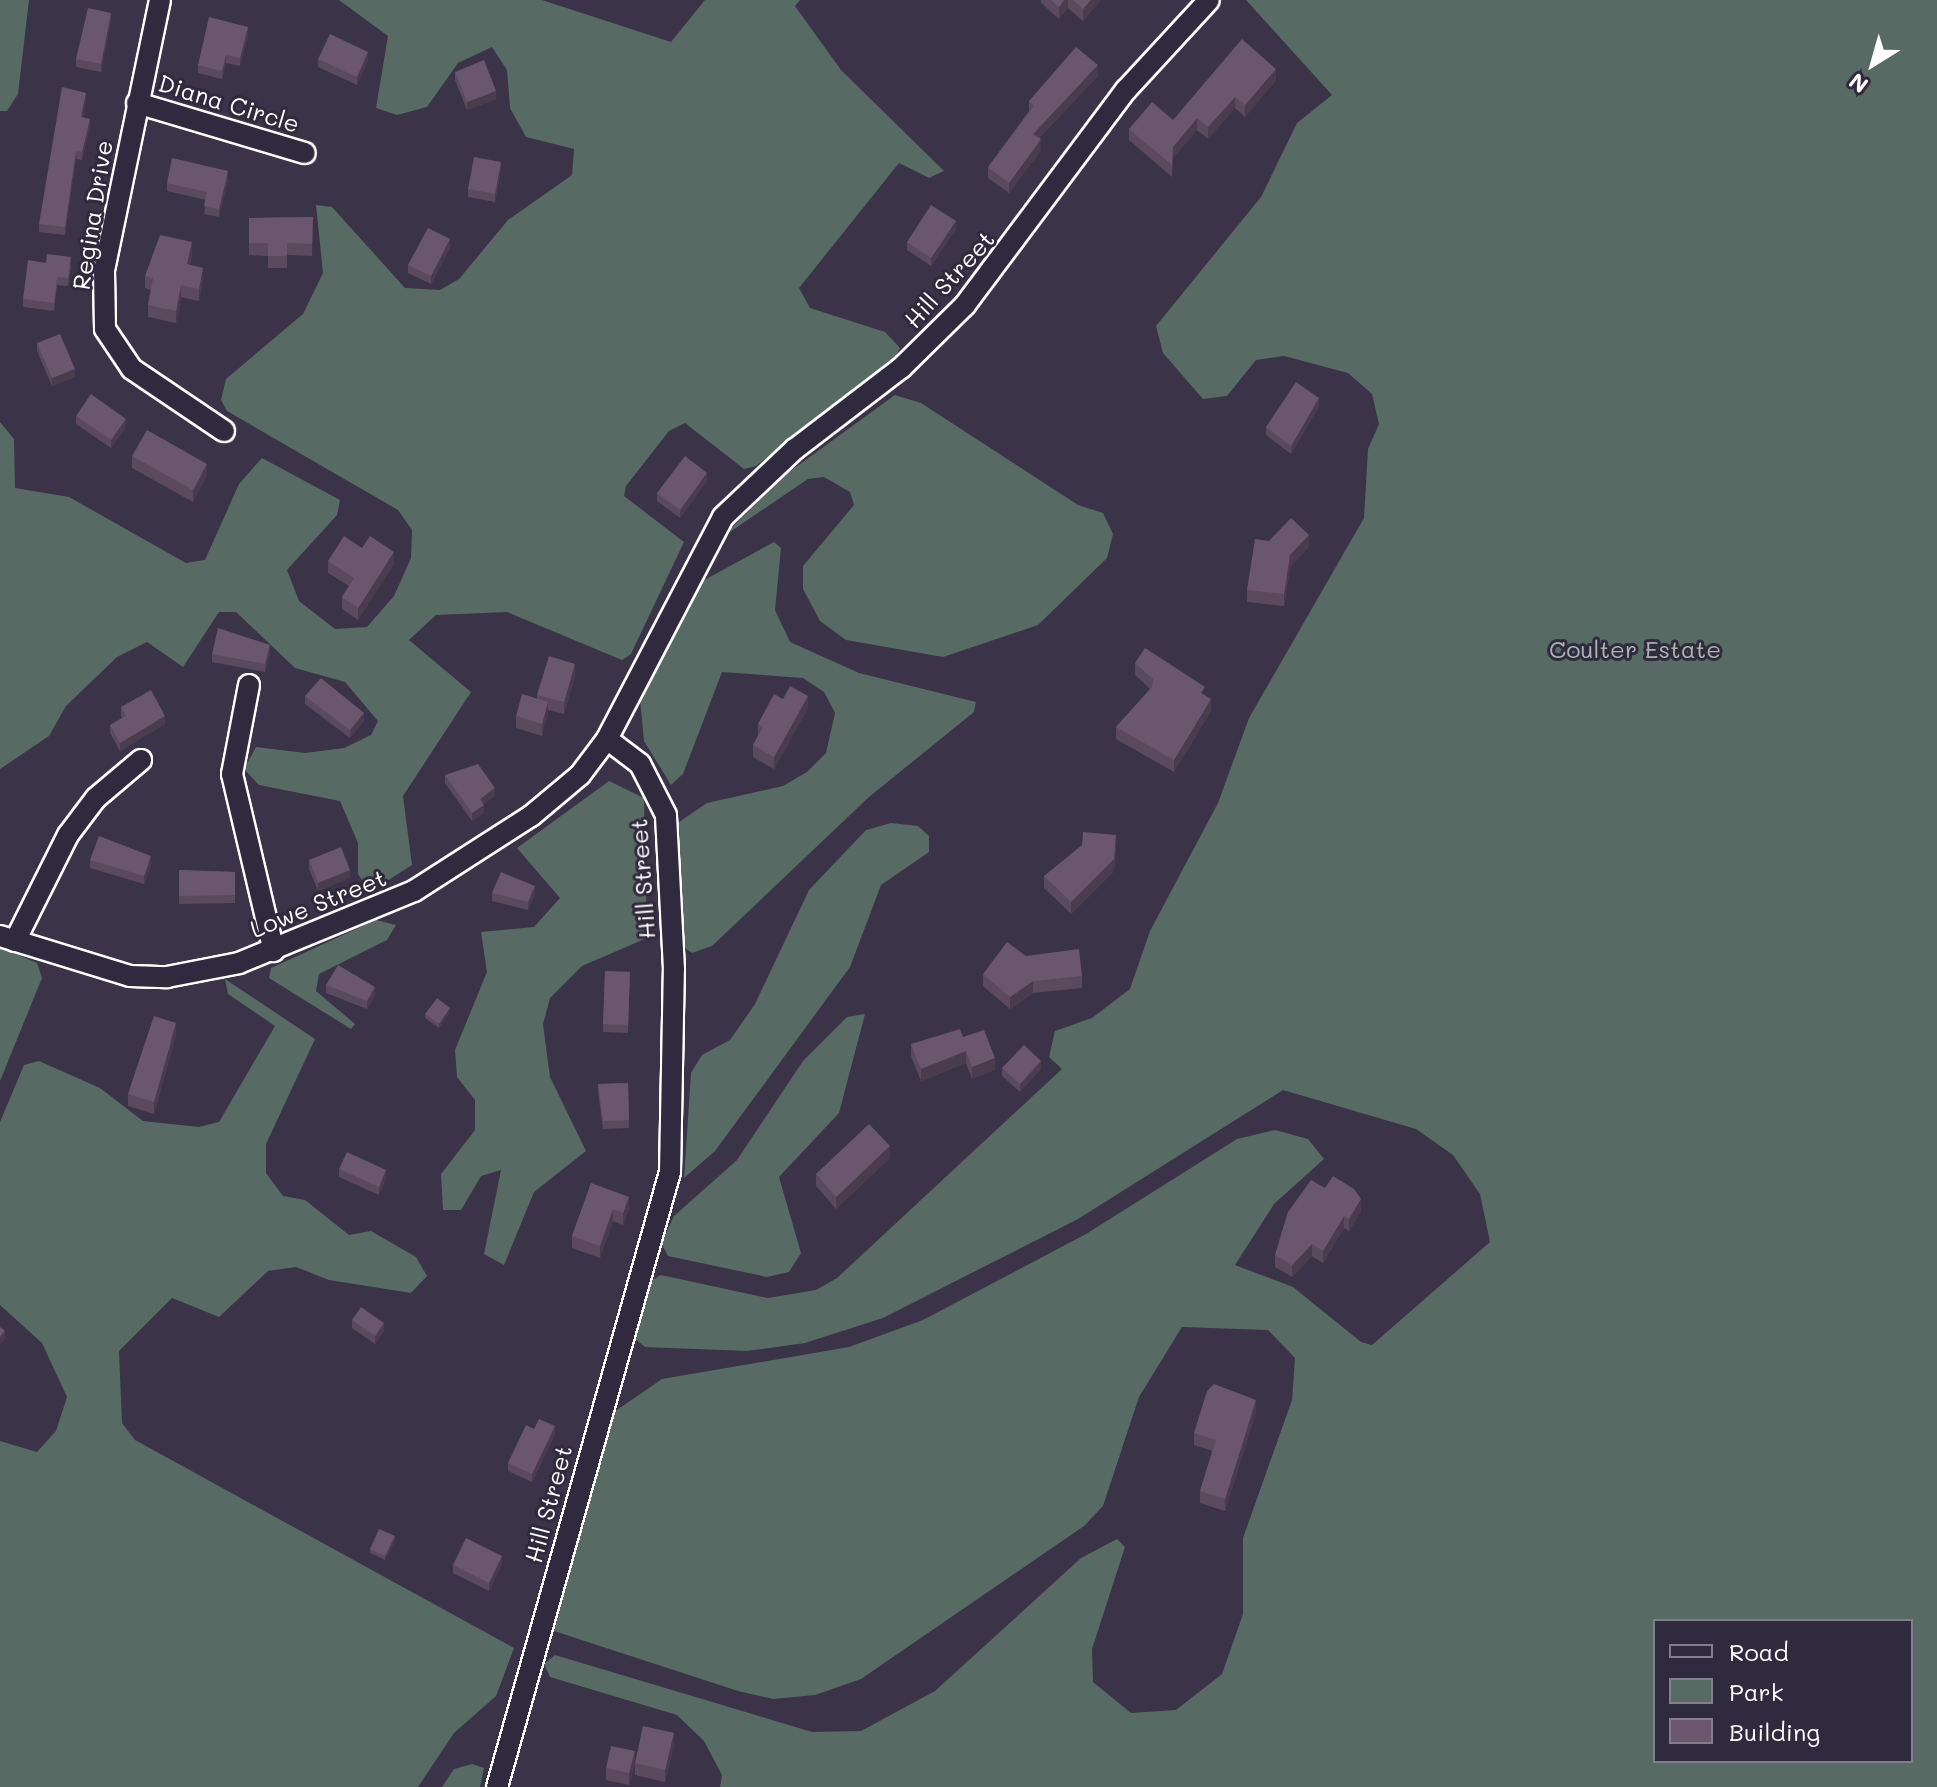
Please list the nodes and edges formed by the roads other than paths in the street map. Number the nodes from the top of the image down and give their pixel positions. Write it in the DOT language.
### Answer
graph roads {
  1 [pos="160,0"];
  2 [pos="1209,0"];
  3 [pos="137,103"];
  4 [pos="305,153"];
  5 [pos="224,431"];
  6 [pos="249,685"];
  7 [pos="607,739"];
  8 [pos="141,760"];
  9 [pos="7,939"];
  10 [pos="274,951"];
  11 [pos="497,1787"];
  1 -- 3 [label="street, Regina Drive"];
  2 -- 7 [label="street, Hill Street"];
  3 -- 4 [label="street, Diana Circle"];
  3 -- 5 [label="street, Regina Drive"];
  6 -- 10 [label="street"];
  7 -- 10 [label="street, Lowe Street"];
  7 -- 11 [label="street, Hill Street"];
  8 -- 9 [label="street"];
  9 -- 10 [label="street, Lowe Street"];
}
